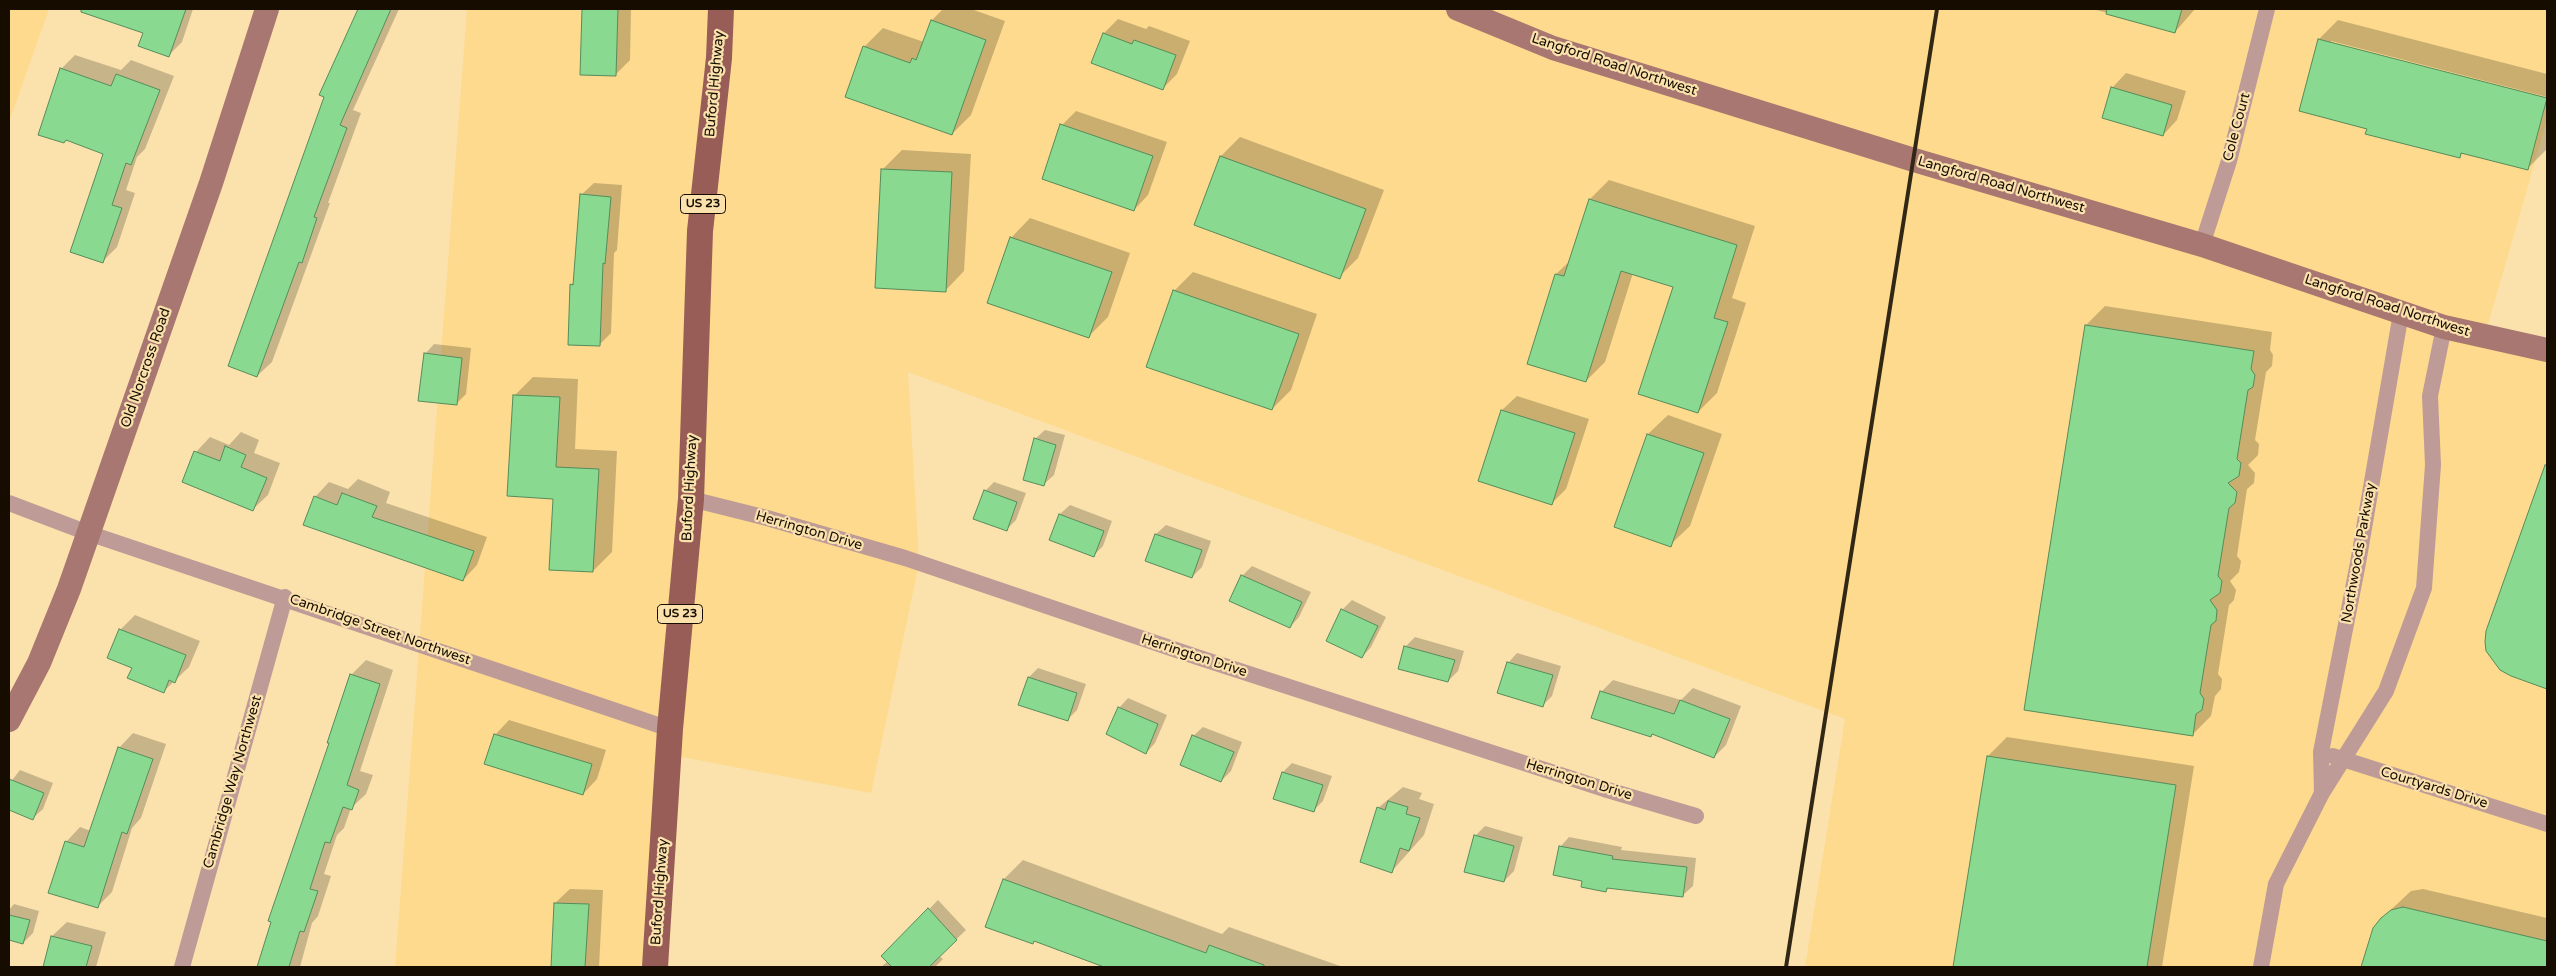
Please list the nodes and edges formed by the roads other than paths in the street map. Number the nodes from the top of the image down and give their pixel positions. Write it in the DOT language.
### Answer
graph roads {
  1 [pos="267,9"];
  2 [pos="721,9"];
  3 [pos="1458,9"];
  4 [pos="2267,9"];
  5 [pos="2202,244"];
  6 [pos="2401,313"];
  7 [pos="2444,327"];
  8 [pos="2547,350"];
  9 [pos="691,499"];
  10 [pos="9,503"];
  11 [pos="88,533"];
  12 [pos="285,597"];
  13 [pos="9,720"];
  14 [pos="670,729"];
  15 [pos="2321,752"];
  16 [pos="2343,759"];
  17 [pos="2322,793"];
  18 [pos="1696,816"];
  19 [pos="2547,824"];
  20 [pos="182,967"];
  21 [pos="655,967"];
  22 [pos="2261,967"];
  1 -- 11 [label="street, Old Norcross Road"];
  2 -- 9 [label="main road, Buford Highway / US 23"];
  3 -- 5 [label="street, Langford Road Northwest"];
  4 -- 5 [label="street, Cole Court"];
  5 -- 6 [label="street, Langford Road Northwest"];
  6 -- 7 [label="street, Langford Road Northwest"];
  6 -- 15 [label="street, Northwoods Parkway"];
  7 -- 8 [label="street, Langford Road Northwest"];
  7 -- 16 [label="street, Northwoods Parkway"];
  9 -- 14 [label="main road, Buford Highway / US 23"];
  9 -- 18 [label="street, Herrington Drive"];
  10 -- 11 [label="street, Cambridge Street Northwest"];
  11 -- 12 [label="street, Cambridge Street Northwest"];
  11 -- 13 [label="street, Old Norcross Road"];
  12 -- 14 [label="street, Cambridge Street Northwest"];
  12 -- 20 [label="street, Cambridge Way Northwest"];
  14 -- 21 [label="main road, Buford Highway / US 23"];
  15 -- 16 [label="street, Courtyards Drive"];
  15 -- 17 [label="street, Northwoods Parkway"];
  16 -- 17 [label="street, Northwoods Parkway"];
  16 -- 19 [label="street, Courtyards Drive"];
  17 -- 22 [label="street, Northwoods Parkway"];
}
